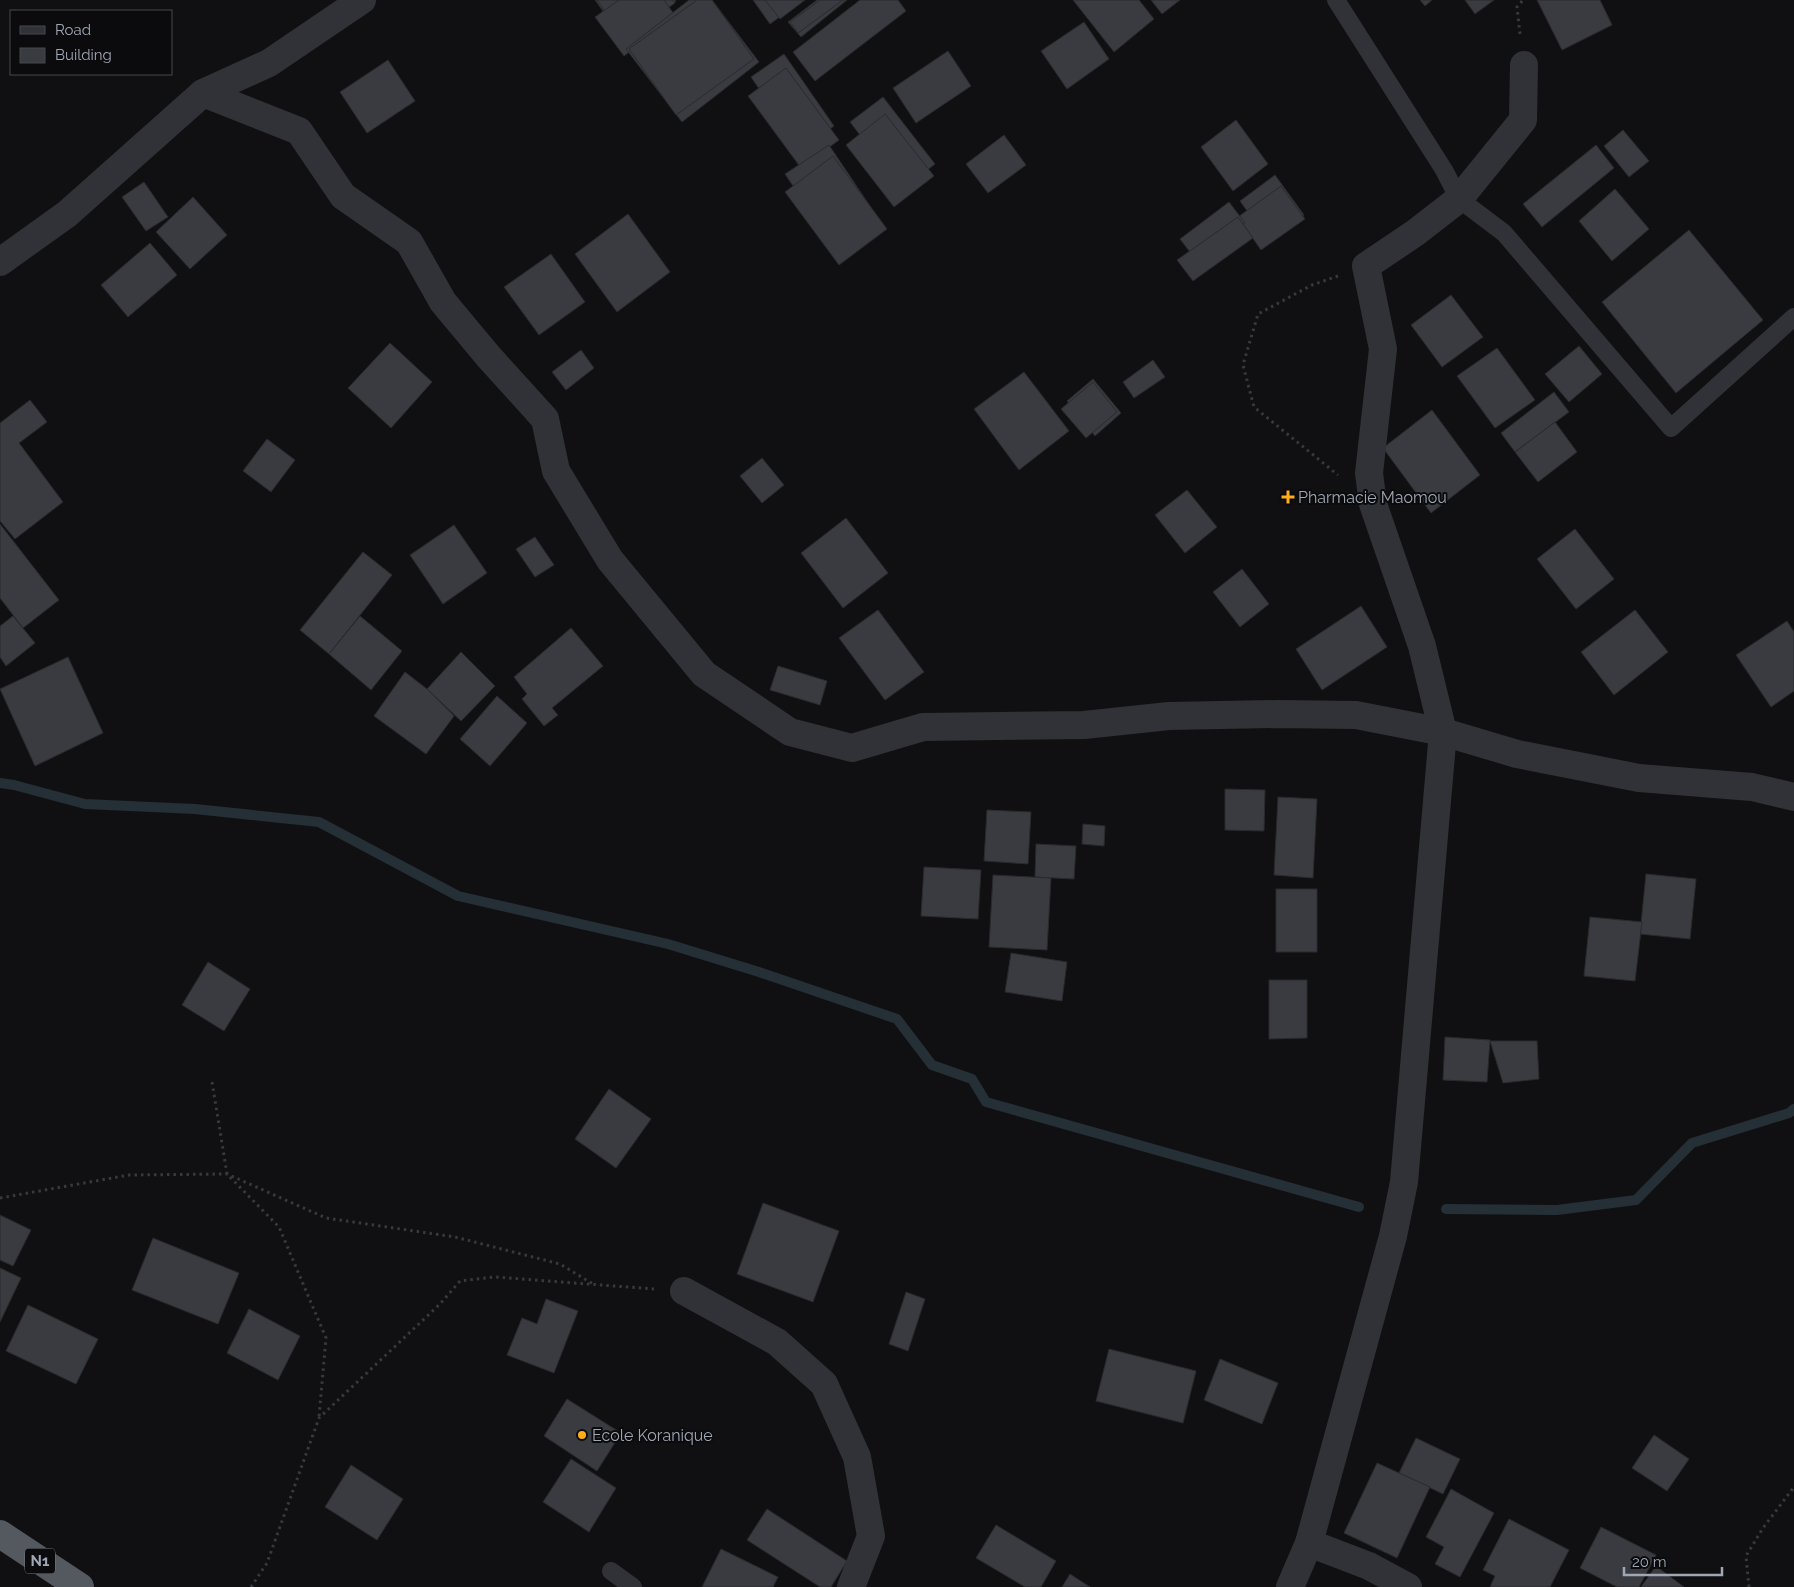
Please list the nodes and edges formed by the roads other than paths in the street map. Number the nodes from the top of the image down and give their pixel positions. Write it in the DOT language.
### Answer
graph roads {
  1 [pos="362,0"];
  2 [pos="1336,0"];
  3 [pos="1524,65"];
  4 [pos="203,94"];
  5 [pos="1459,199"];
  6 [pos="0,262"];
  7 [pos="1794,317"];
  8 [pos="1443,732"];
  9 [pos="1794,797"];
  10 [pos="684,1291"];
  11 [pos="0,1534"];
  12 [pos="1309,1542"];
  13 [pos="611,1571"];
  14 [pos="80,1587"];
  15 [pos="633,1587"];
  16 [pos="851,1587"];
  17 [pos="1290,1587"];
  18 [pos="1408,1587"];
  1 -- 4 [label="street"];
  2 -- 5 [label="lane"];
  3 -- 5 [label="street"];
  4 -- 6 [label="street"];
  4 -- 8 [label="street"];
  5 -- 7 [label="lane"];
  5 -- 8 [label="street"];
  8 -- 9 [label="street"];
  8 -- 12 [label="street"];
  10 -- 16 [label="street"];
  11 -- 14 [label="highway, N1"];
  12 -- 17 [label="street"];
  12 -- 18 [label="street"];
  13 -- 15 [label="lane"];
}
